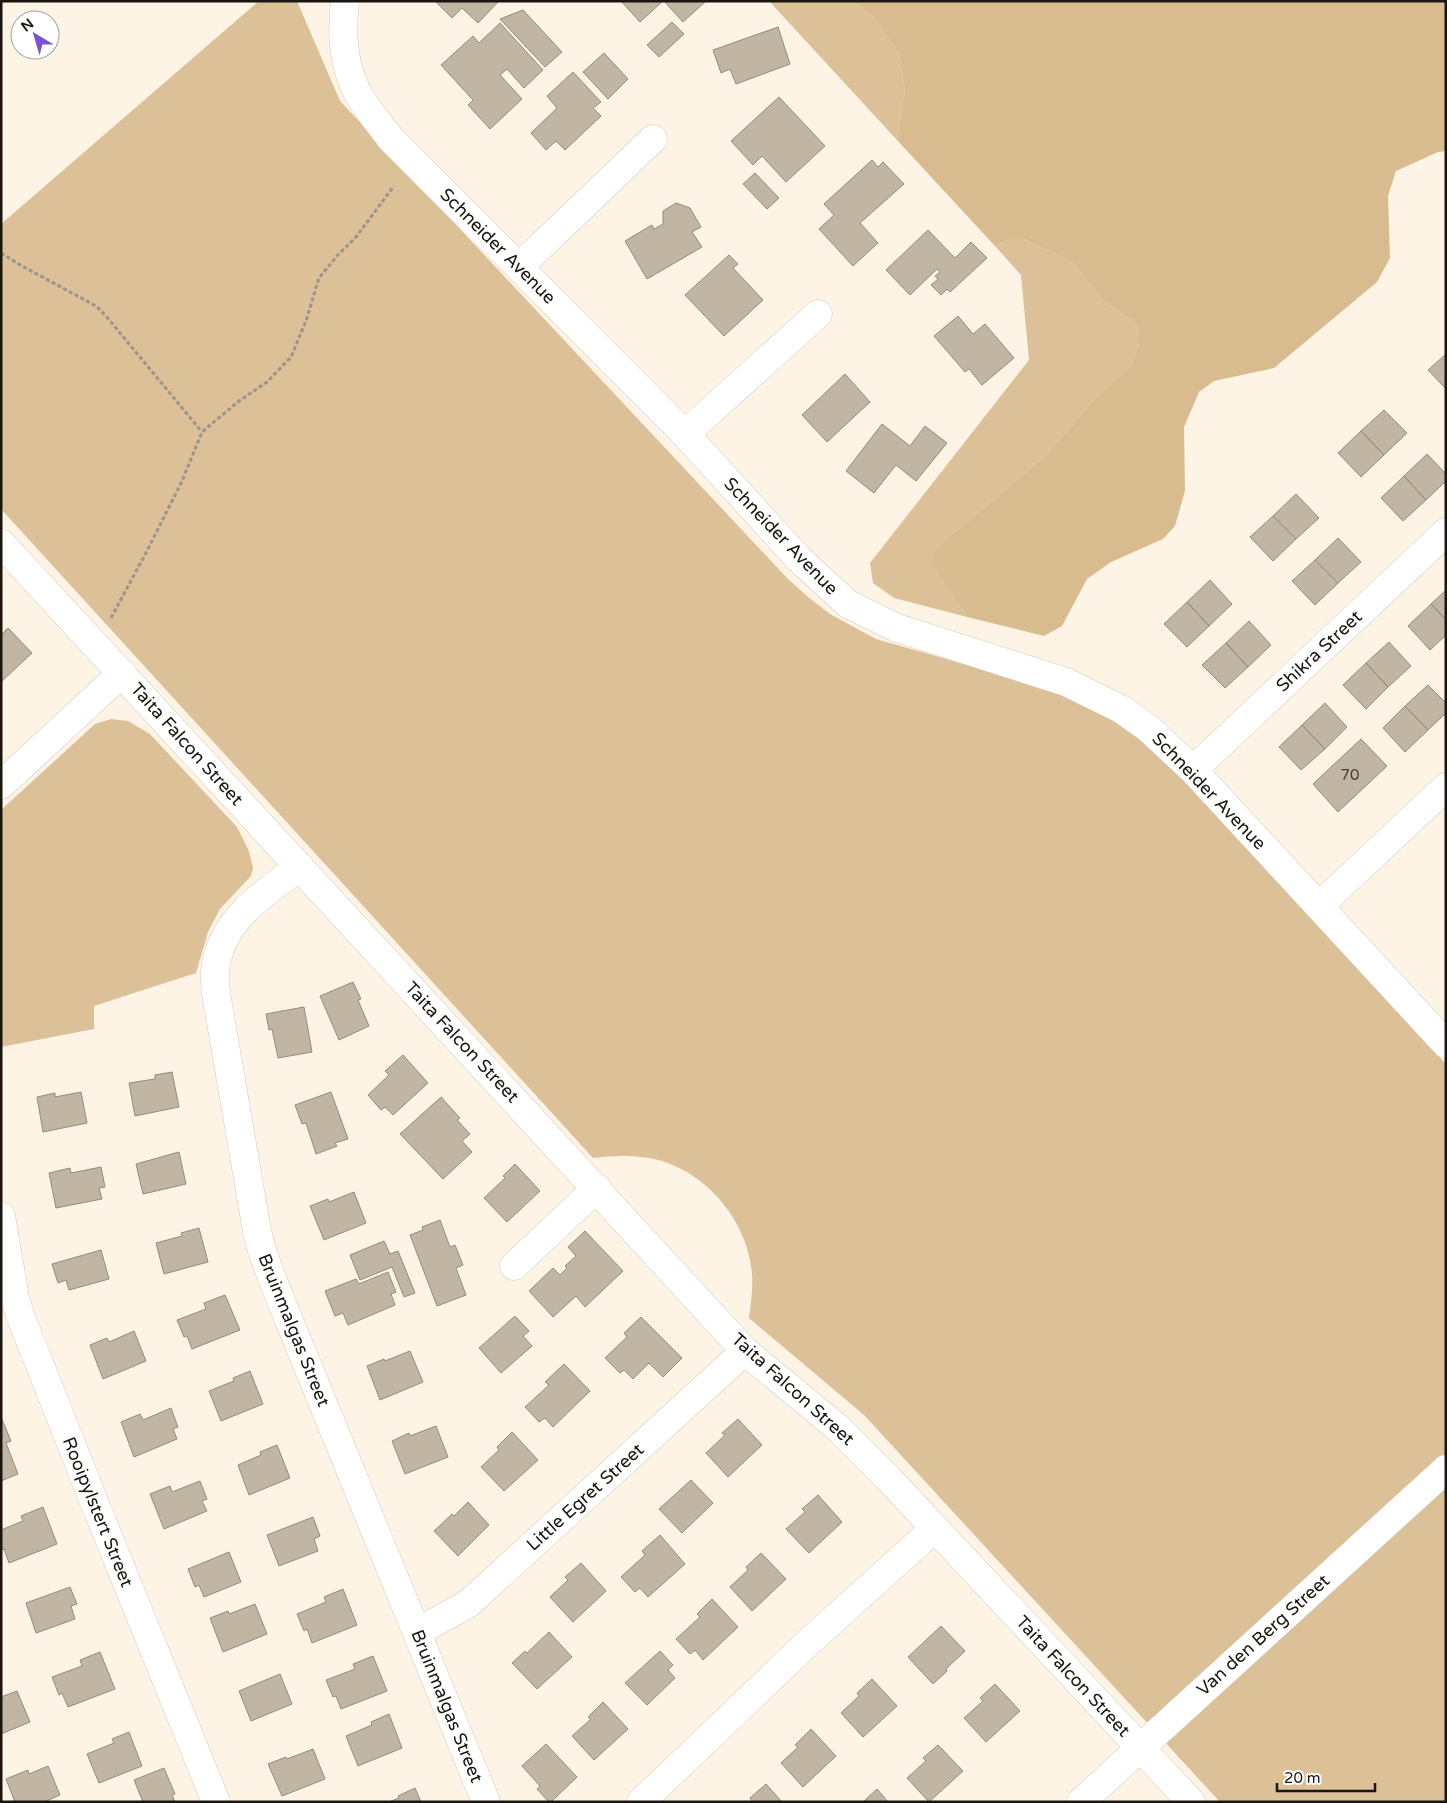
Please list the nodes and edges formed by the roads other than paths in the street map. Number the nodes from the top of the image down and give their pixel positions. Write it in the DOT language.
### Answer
graph roads {
  1 [pos="345,1"];
  2 [pos="653,139"];
  3 [pos="519,267"];
  4 [pos="818,314"];
  5 [pos="685,434"];
  6 [pos="1446,532"];
  7 [pos="1,543"];
  8 [pos="122,673"];
  9 [pos="1193,770"];
  10 [pos="1,785"];
  11 [pos="1446,787"];
  12 [pos="300,868"];
  13 [pos="1319,906"];
  14 [pos="1446,1044"];
  15 [pos="597,1188"];
  16 [pos="1,1216"];
  17 [pos="514,1266"];
  18 [pos="746,1351"];
  19 [pos="1446,1469"];
  20 [pos="935,1528"];
  21 [pos="416,1632"];
  22 [pos="1140,1748"];
  23 [pos="216,1802"];
  24 [pos="486,1802"];
  25 [pos="642,1802"];
  26 [pos="1081,1802"];
  27 [pos="1191,1802"];
  1 -- 3 [label="street, Schneider Avenue"];
  2 -- 3 [label="street"];
  3 -- 5 [label="street, Schneider Avenue"];
  4 -- 5 [label="street"];
  5 -- 9 [label="street, Schneider Avenue"];
  6 -- 9 [label="street, Shikra Street"];
  7 -- 8 [label="street, Taita Falcon Street"];
  8 -- 10 [label="street"];
  8 -- 12 [label="street, Taita Falcon Street"];
  9 -- 13 [label="street, Schneider Avenue"];
  11 -- 13 [label="street"];
  12 -- 15 [label="street, Taita Falcon Street"];
  12 -- 21 [label="street, Bruinmalgas Street"];
  13 -- 14 [label="street, Schneider Avenue"];
  15 -- 17 [label="street"];
  15 -- 18 [label="street, Taita Falcon Street"];
  16 -- 23 [label="street, Rooipylstert Street"];
  18 -- 20 [label="street, Taita Falcon Street"];
  18 -- 21 [label="street, Little Egret Street"];
  19 -- 22 [label="street, Van den Berg Street"];
  20 -- 22 [label="street, Taita Falcon Street"];
  20 -- 25 [label="street"];
  21 -- 24 [label="street, Bruinmalgas Street"];
  22 -- 26 [label="street, Van den Berg Street"];
  22 -- 27 [label="street, Taita Falcon Street"];
}
